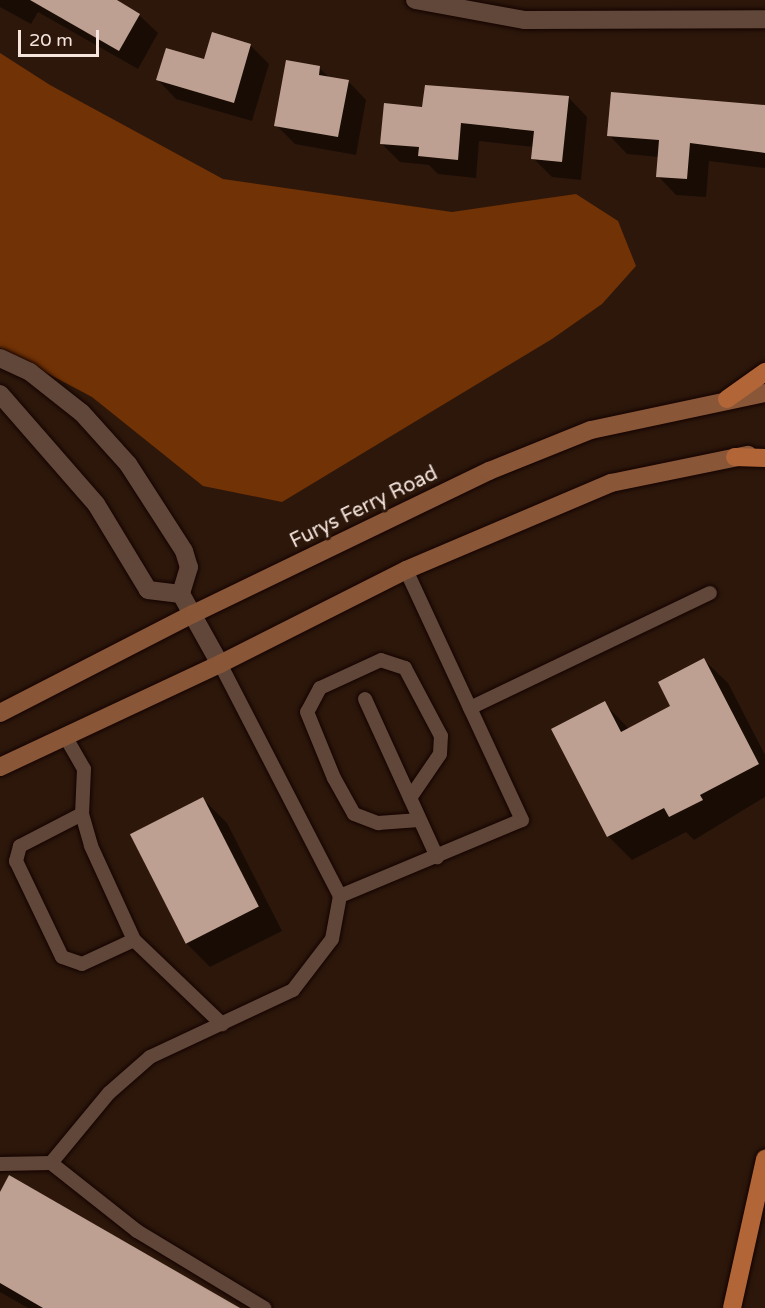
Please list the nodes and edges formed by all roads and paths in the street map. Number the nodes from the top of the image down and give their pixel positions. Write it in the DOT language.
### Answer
graph roads {
  1 [pos="416,0"];
  2 [pos="765,19"];
  3 [pos="0,358"];
  4 [pos="765,372"];
  5 [pos="765,393"];
  6 [pos="1,398"];
  7 [pos="727,399"];
  8 [pos="765,453"];
  9 [pos="735,457"];
  10 [pos="765,458"];
  11 [pos="406,570"];
  12 [pos="710,593"];
  13 [pos="182,594"];
  14 [pos="193,614"];
  15 [pos="220,664"];
  16 [pos="365,699"];
  17 [pos="470,708"];
  18 [pos="0,713"];
  19 [pos="65,736"];
  20 [pos="0,766"];
  21 [pos="410,798"];
  22 [pos="82,814"];
  23 [pos="419,820"];
  24 [pos="437,857"];
  25 [pos="340,896"];
  26 [pos="134,940"];
  27 [pos="222,1024"];
  28 [pos="765,1159"];
  29 [pos="51,1163"];
  30 [pos="0,1164"];
  31 [pos="264,1308"];
  32 [pos="732,1308"];
  1 -- 2 [label="street"];
  3 -- 13 [label="street"];
  4 -- 7 [label="main road"];
  5 -- 7 [label="main road, Furys Ferry Road"];
  6 -- 13 [label="street"];
  7 -- 14 [label="main road, Furys Ferry Road"];
  8 -- 9 [label="main road"];
  9 -- 10 [label="main road"];
  9 -- 11 [label="main road"];
  11 -- 15 [label="main road"];
  11 -- 17 [label="lane"];
  12 -- 17 [label="lane"];
  13 -- 14 [label="street"];
  14 -- 15 [label="street"];
  14 -- 18 [label="main road, Furys Ferry Road"];
  15 -- 19 [label="main road"];
  15 -- 25 [label="lane"];
  16 -- 21 [label="lane"];
  17 -- 24 [label="lane"];
  19 -- 20 [label="main road"];
  19 -- 22 [label="lane"];
  21 -- 23 [label="lane"];
  21 -- 23 [label="lane"];
  22 -- 26 [label="lane"];
  22 -- 26 [label="lane"];
  23 -- 24 [label="lane"];
  24 -- 25 [label="lane"];
  25 -- 27 [label="lane"];
  26 -- 27 [label="lane"];
  27 -- 29 [label="lane"];
  28 -- 32 [label="main road"];
  29 -- 30 [label="lane"];
  29 -- 31 [label="lane"];
}
